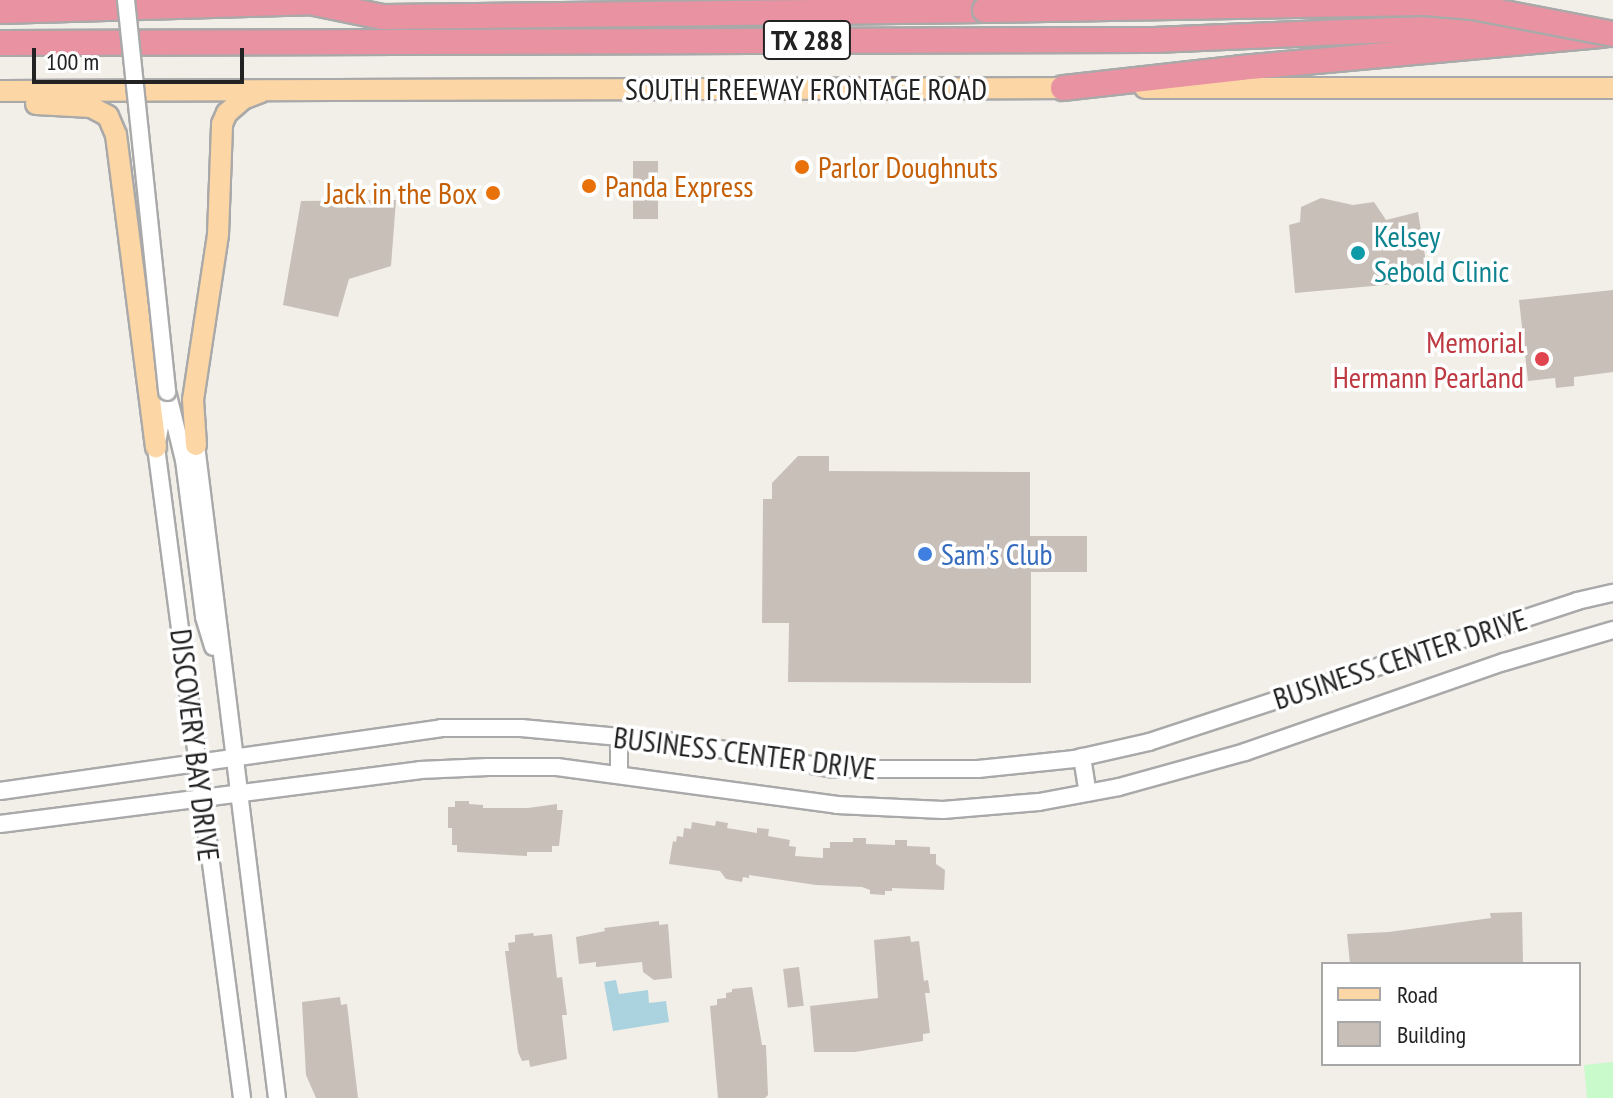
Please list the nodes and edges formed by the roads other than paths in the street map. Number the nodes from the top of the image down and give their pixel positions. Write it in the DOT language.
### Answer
graph roads {
  1 [pos="126,0"];
  2 [pos="405,0"];
  3 [pos="314,3"];
  4 [pos="0,11"];
  5 [pos="1613,25"];
  6 [pos="1613,34"];
  7 [pos="0,43"];
  8 [pos="1063,88"];
  9 [pos="1613,88"];
  10 [pos="265,90"];
  11 [pos="0,91"];
  12 [pos="0,102"];
  13 [pos="167,392"];
  14 [pos="196,445"];
  15 [pos="156,447"];
  16 [pos="1613,593"];
  17 [pos="1613,630"];
  18 [pos="227,703"];
  19 [pos="619,737"];
  20 [pos="1082,757"];
  21 [pos="234,758"];
  22 [pos="199,762"];
  23 [pos="619,774"];
  24 [pos="0,791"];
  25 [pos="237,793"];
  26 [pos="1088,793"];
  27 [pos="202,797"];
  28 [pos="0,824"];
  29 [pos="242,1098"];
  30 [pos="277,1098"];
  1 -- 13 [label="street, bridge"];
  2 -- 3 [label="highway"];
  3 -- 4 [label="highway"];
  3 -- 6 [label="highway, bridge"];
  5 -- 7 [label="highway, TX 288"];
  6 -- 8 [label="highway"];
  8 -- 9 [label="main road, SOUTH FREEWAY FRONTAGE ROAD"];
  8 -- 10 [label="main road, SOUTH FREEWAY FRONTAGE ROAD"];
  10 -- 11 [label="main road, SOUTH FREEWAY FRONTAGE ROAD"];
  10 -- 14 [label="main road"];
  12 -- 15 [label="main road"];
  13 -- 15 [label="street, DISCOVERY BAY DRIVE"];
  13 -- 18 [label="street"];
  14 -- 18 [label="street, DISCOVERY BAY DRIVE"];
  15 -- 22 [label="street, DISCOVERY BAY DRIVE"];
  16 -- 20 [label="street, BUSINESS CENTER DRIVE"];
  17 -- 26 [label="street, BUSINESS CENTER DRIVE"];
  18 -- 21 [label="street, DISCOVERY BAY DRIVE"];
  19 -- 20 [label="street, BUSINESS CENTER DRIVE"];
  19 -- 21 [label="street, BUSINESS CENTER DRIVE"];
  19 -- 23 [label="street"];
  20 -- 26 [label="street"];
  21 -- 22 [label="street, BUSINESS CENTER DRIVE"];
  21 -- 25 [label="street, DISCOVERY BAY DRIVE"];
  22 -- 24 [label="street, BUSINESS CENTER DRIVE"];
  22 -- 27 [label="street, DISCOVERY BAY DRIVE"];
  23 -- 25 [label="street, BUSINESS CENTER DRIVE"];
  23 -- 26 [label="street, BUSINESS CENTER DRIVE"];
  25 -- 27 [label="street, BUSINESS CENTER DRIVE"];
  25 -- 30 [label="street, DISCOVERY BAY DRIVE"];
  27 -- 28 [label="street, BUSINESS CENTER DRIVE"];
  27 -- 29 [label="street, DISCOVERY BAY DRIVE"];
}
